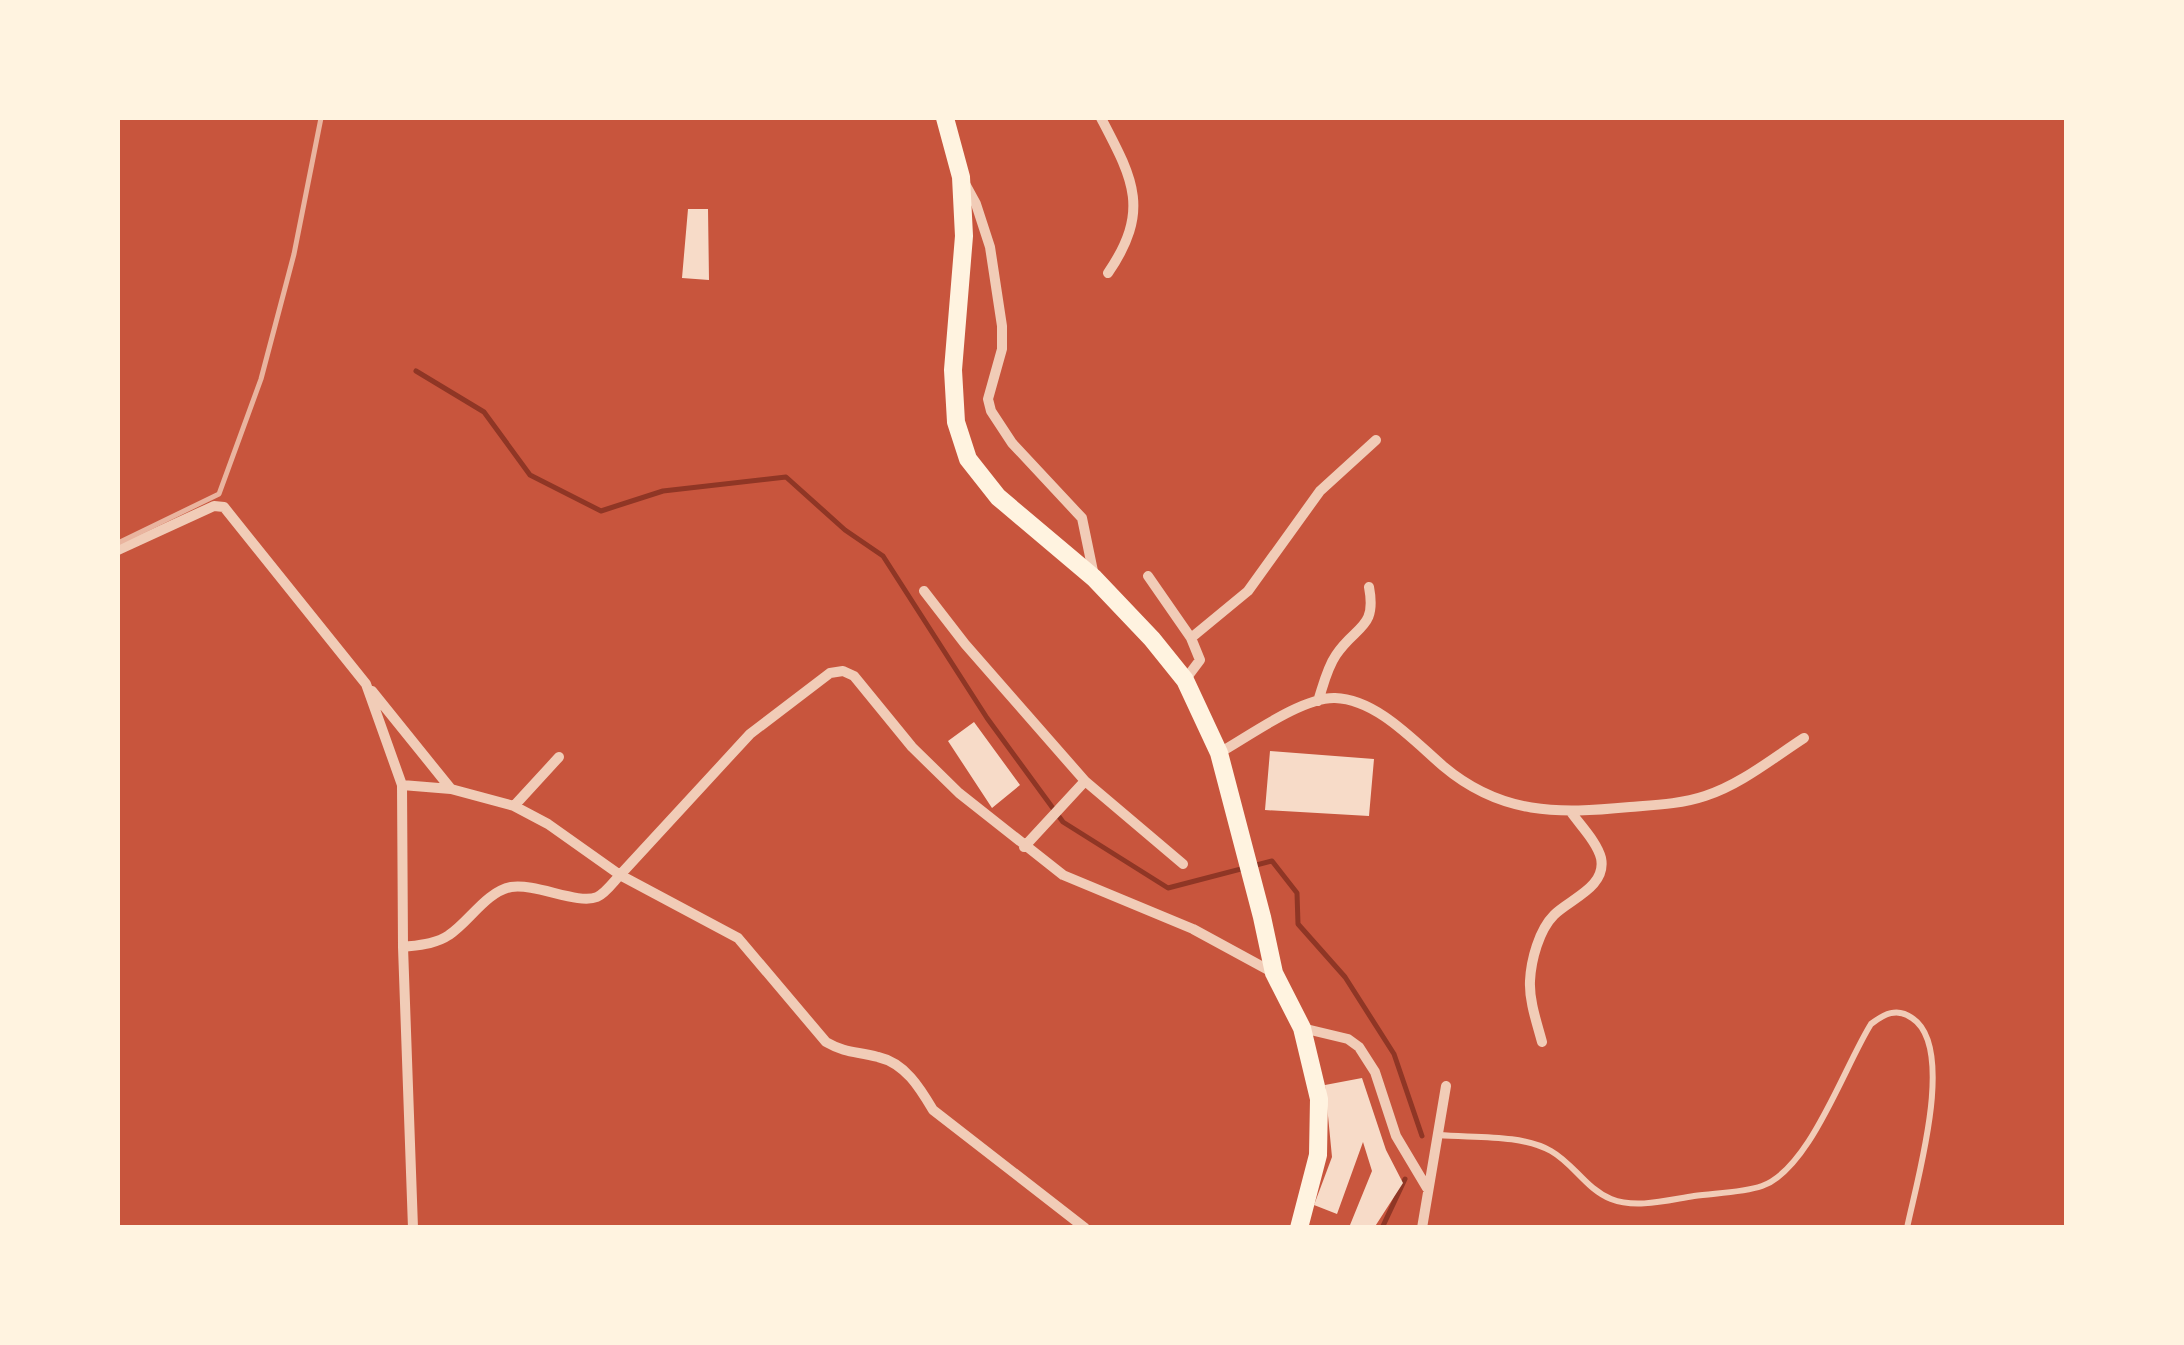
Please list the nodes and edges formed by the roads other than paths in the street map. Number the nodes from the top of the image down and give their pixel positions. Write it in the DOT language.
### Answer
graph roads {
  1 [pos="945,118"];
  2 [pos="1101,118"];
  3 [pos="961,176"];
  4 [pos="1108,273"];
  5 [pos="1376,440"];
  6 [pos="118,550"];
  7 [pos="1148,576"];
  8 [pos="1094,578"];
  9 [pos="1369,587"];
  10 [pos="924,591"];
  11 [pos="1191,638"];
  12 [pos="1185,680"];
  13 [pos="366,684"];
  14 [pos="1318,701"];
  15 [pos="1804,738"];
  16 [pos="1219,754"];
  17 [pos="559,757"];
  18 [pos="1085,781"];
  19 [pos="402,785"];
  20 [pos="451,789"];
  21 [pos="514,806"];
  22 [pos="1570,812"];
  23 [pos="1024,847"];
  24 [pos="1182,864"];
  25 [pos="620,875"];
  26 [pos="403,947"];
  27 [pos="1274,973"];
  28 [pos="1302,1028"];
  29 [pos="1542,1042"];
  30 [pos="1446,1086"];
  31 [pos="1438,1134"];
  32 [pos="1427,1188"];
  33 [pos="412,1228"];
  34 [pos="1085,1228"];
  35 [pos="1299,1228"];
  36 [pos="1422,1228"];
  37 [pos="1908,1228"];
  1 -- 3 [label="main road"];
  2 -- 4 [label="street"];
  3 -- 8 [label="street"];
  3 -- 8 [label="main road"];
  5 -- 11 [label="street"];
  6 -- 13 [label="street"];
  7 -- 11 [label="street"];
  8 -- 12 [label="main road"];
  9 -- 14 [label="street"];
  10 -- 18 [label="street"];
  11 -- 12 [label="street"];
  12 -- 16 [label="main road"];
  13 -- 19 [label="street"];
  13 -- 20 [label="street"];
  14 -- 16 [label="street"];
  14 -- 22 [label="street"];
  15 -- 22 [label="street"];
  16 -- 27 [label="main road"];
  17 -- 21 [label="street"];
  18 -- 23 [label="street"];
  18 -- 24 [label="street"];
  19 -- 20 [label="street"];
  19 -- 26 [label="street"];
  20 -- 21 [label="street"];
  21 -- 25 [label="street"];
  22 -- 29 [label="street"];
  23 -- 25 [label="street"];
  23 -- 27 [label="street"];
  25 -- 26 [label="street"];
  25 -- 34 [label="street"];
  26 -- 33 [label="street"];
  27 -- 28 [label="main road"];
  28 -- 32 [label="street"];
  28 -- 35 [label="main road"];
  30 -- 31 [label="street"];
  31 -- 32 [label="street"];
  31 -- 37 [label="lane"];
  32 -- 36 [label="street"];
}
